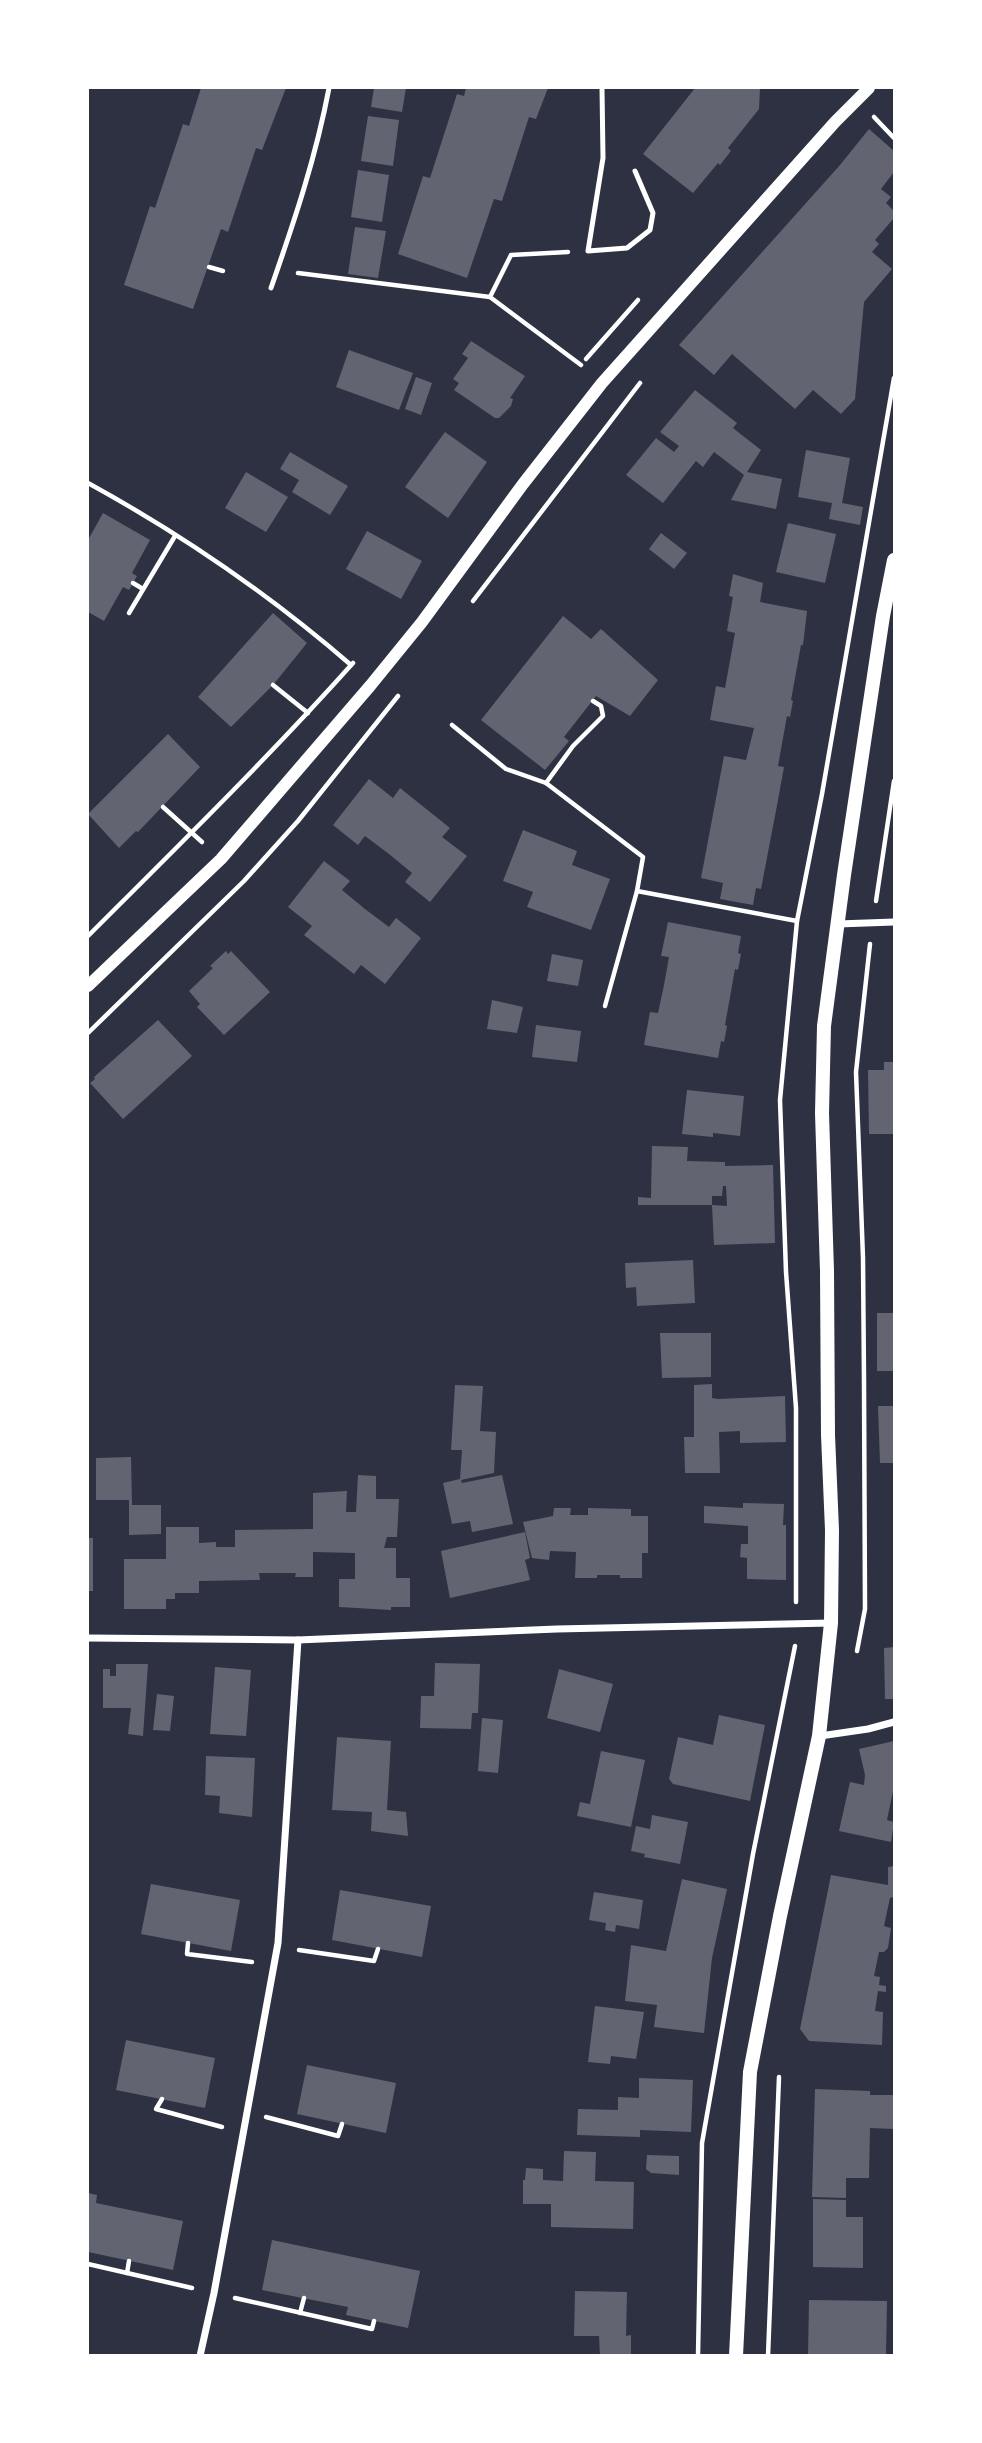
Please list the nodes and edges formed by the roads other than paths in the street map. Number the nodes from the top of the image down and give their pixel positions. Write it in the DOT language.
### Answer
graph roads {
  1 [pos="329,88"];
  2 [pos="602,88"];
  3 [pos="869,88"];
  4 [pos="635,171"];
  5 [pos="271,288"];
  6 [pos="894,560"];
  7 [pos="894,922"];
  8 [pos="837,923"];
  9 [pos="88,986"];
  10 [pos="831,1623"];
  11 [pos="88,1638"];
  12 [pos="298,1640"];
  13 [pos="894,1722"];
  14 [pos="819,1736"];
  15 [pos="200,2356"];
  16 [pos="736,2356"];
  1 -- 5 [label="lane"];
  2 -- 4 [label="lane"];
  3 -- 9 [label="street"];
  6 -- 8 [label="main road"];
  7 -- 8 [label="street"];
  8 -- 10 [label="main road"];
  10 -- 12 [label="street"];
  10 -- 14 [label="main road"];
  11 -- 12 [label="street"];
  12 -- 15 [label="street"];
  13 -- 14 [label="street"];
  14 -- 16 [label="main road"];
}
